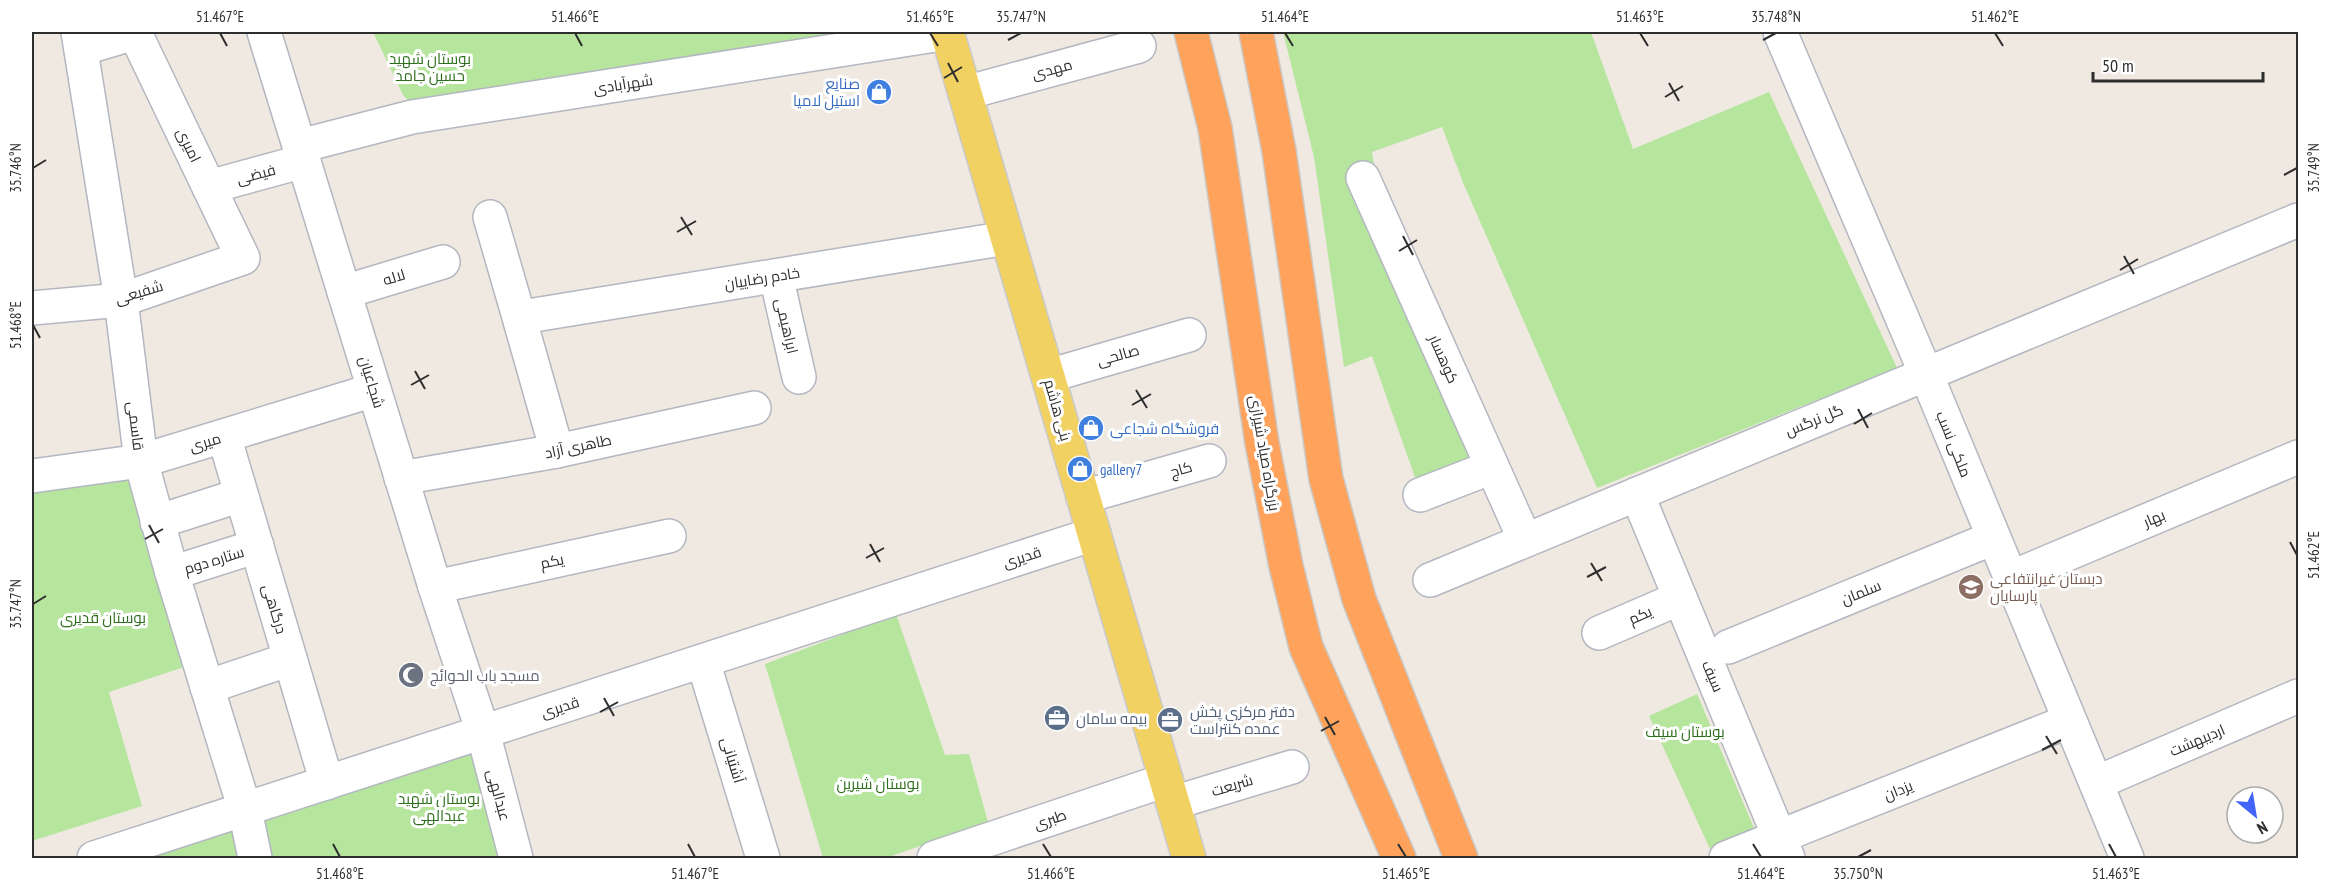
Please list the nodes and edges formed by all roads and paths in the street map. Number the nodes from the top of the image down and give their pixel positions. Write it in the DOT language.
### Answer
graph roads {
  1 [pos="137,32"];
  2 [pos="264,32"];
  3 [pos="947,32"];
  4 [pos="1191,32"];
  5 [pos="1256,32"];
  6 [pos="1780,32"];
  7 [pos="80,40"];
  8 [pos="1138,46"];
  9 [pos="965,93"];
  10 [pos="302,153"];
  11 [pos="1363,178"];
  12 [pos="209,187"];
  13 [pos="490,217"];
  14 [pos="2298,220"];
  15 [pos="1007,238"];
  16 [pos="243,258"];
  17 [pos="443,262"];
  18 [pos="776,276"];
  19 [pos="344,292"];
  20 [pos="121,300"];
  21 [pos="32,308"];
  22 [pos="521,324"];
  23 [pos="1189,335"];
  24 [pos="1926,374"];
  25 [pos="1048,376"];
  26 [pos="799,377"];
  27 [pos="374,390"];
  28 [pos="754,408"];
  29 [pos="224,436"];
  30 [pos="557,451"];
  31 [pos="2298,457"];
  32 [pos="141,461"];
  33 [pos="1209,461"];
  34 [pos="1492,467"];
  35 [pos="32,476"];
  36 [pos="401,478"];
  37 [pos="1637,494"];
  38 [pos="241,495"];
  39 [pos="1420,495"];
  40 [pos="1083,497"];
  41 [pos="158,522"];
  42 [pos="1094,534"];
  43 [pos="669,536"];
  44 [pos="1993,538"];
  45 [pos="1525,540"];
  46 [pos="257,546"];
  47 [pos="172,573"];
  48 [pos="2010,578"];
  49 [pos="1430,580"];
  50 [pos="435,587"];
  51 [pos="1680,598"];
  52 [pos="1599,633"];
  53 [pos="1728,647"];
  54 [pos="291,659"];
  55 [pos="703,661"];
  56 [pos="207,687"];
  57 [pos="2298,696"];
  58 [pos="2069,721"];
  59 [pos="483,732"];
  60 [pos="1292,767"];
  61 [pos="327,783"];
  62 [pos="2096,783"];
  63 [pos="1169,791"];
  64 [pos="245,810"];
  65 [pos="1784,848"];
  66 [pos="148,850"];
  67 [pos="94,858"];
  68 [pos="255,858"];
  69 [pos="516,858"];
  70 [pos="763,858"];
  71 [pos="934,858"];
  72 [pos="1189,858"];
  73 [pos="1399,858"];
  74 [pos="1461,858"];
  75 [pos="1726,858"];
  76 [pos="2127,858"];
  1 -- 7 [label="street"];
  1 -- 12 [label="street, امیری"];
  2 -- 10 [label="street, شجاعیان"];
  3 -- 9 [label="main road, بنی هاشم"];
  3 -- 10 [label="street, شهرآبادی"];
  4 -- 73 [label="highway, بزرگراه صیاد شیرازی"];
  5 -- 74 [label="highway"];
  6 -- 24 [label="street, ملکی نسب"];
  7 -- 20 [label="street, قاسمی"];
  8 -- 9 [label="street, مهدی"];
  9 -- 15 [label="main road, بنی هاشم"];
  10 -- 12 [label="street, فیضی"];
  10 -- 19 [label="street, شجاعیان"];
  11 -- 34 [label="street, کوهسار"];
  12 -- 16 [label="street, امیری"];
  13 -- 22 [label="street"];
  14 -- 24 [label="street, گل نرگس"];
  15 -- 18 [label="street, خادم رضاییان"];
  15 -- 25 [label="main road, بنی هاشم"];
  16 -- 20 [label="street, شفیعی"];
  17 -- 19 [label="street, لاله"];
  18 -- 22 [label="street, خادم رضاییان"];
  18 -- 26 [label="street, ابراهیمی"];
  19 -- 27 [label="street, شجاعیان"];
  20 -- 21 [label="street, شفیعی"];
  20 -- 32 [label="street, قاسمی"];
  22 -- 30 [label="street"];
  23 -- 25 [label="street, صالحی"];
  24 -- 37 [label="street, گل نرگس"];
  24 -- 44 [label="street, ملکی نسب"];
  25 -- 40 [label="main road, بنی هاشم"];
  27 -- 29 [label="street, میری"];
  27 -- 36 [label="street, شجاعیان"];
  28 -- 30 [label="street, طاهری آزاد"];
  29 -- 32 [label="street, میری"];
  29 -- 38 [label="street, درگاهی"];
  30 -- 36 [label="street, طاهری آزاد"];
  31 -- 48 [label="street, بهار"];
  32 -- 35 [label="street, میری"];
  32 -- 41 [label="street, قاسمی"];
  33 -- 40 [label="street, کاج"];
  34 -- 39 [label="street"];
  34 -- 45 [label="street, کوهسار"];
  36 -- 50 [label="street, شجاعیان"];
  37 -- 45 [label="street, گل نرگس"];
  37 -- 51 [label="street, سیف"];
  38 -- 41 [label="street"];
  38 -- 46 [label="street, درگاهی"];
  40 -- 42 [label="main road, بنی هاشم"];
  41 -- 47 [label="street, قاسمی"];
  42 -- 55 [label="street, قدیری"];
  42 -- 63 [label="main road, بنی هاشم"];
  43 -- 50 [label="street, یکم"];
  44 -- 48 [label="street, ملکی نسب"];
  44 -- 53 [label="street, سلمان"];
  45 -- 49 [label="street, گل نرگس"];
  46 -- 47 [label="street, ستاره دوم"];
  46 -- 54 [label="street, درگاهی"];
  47 -- 56 [label="street, قاسمی"];
  48 -- 58 [label="street, ملکی نسب"];
  50 -- 59 [label="street, شجاعیان"];
  51 -- 52 [label="street, یکم"];
  51 -- 65 [label="street, سیف"];
  54 -- 56 [label="street"];
  54 -- 61 [label="street, درگاهی"];
  55 -- 59 [label="street, قدیری"];
  55 -- 70 [label="street, آشتیانی"];
  56 -- 64 [label="street, قاسمی"];
  57 -- 62 [label="street, اردیبهشت"];
  58 -- 62 [label="street, ملکی نسب"];
  58 -- 65 [label="street, یزدان"];
  59 -- 61 [label="street, قدیری"];
  59 -- 69 [label="street, عبدالهی"];
  60 -- 63 [label="street, شریعت"];
  61 -- 64 [label="street, قدیری"];
  62 -- 76 [label="street, ملکی نسب"];
  63 -- 71 [label="street, طبری"];
  63 -- 72 [label="main road, بنی هاشم"];
  64 -- 66 [label="street, قدیری"];
  64 -- 68 [label="street, قاسمی"];
  65 -- 75 [label="street, یزدان"];
  66 -- 67 [label="street, قدیری"];
}
